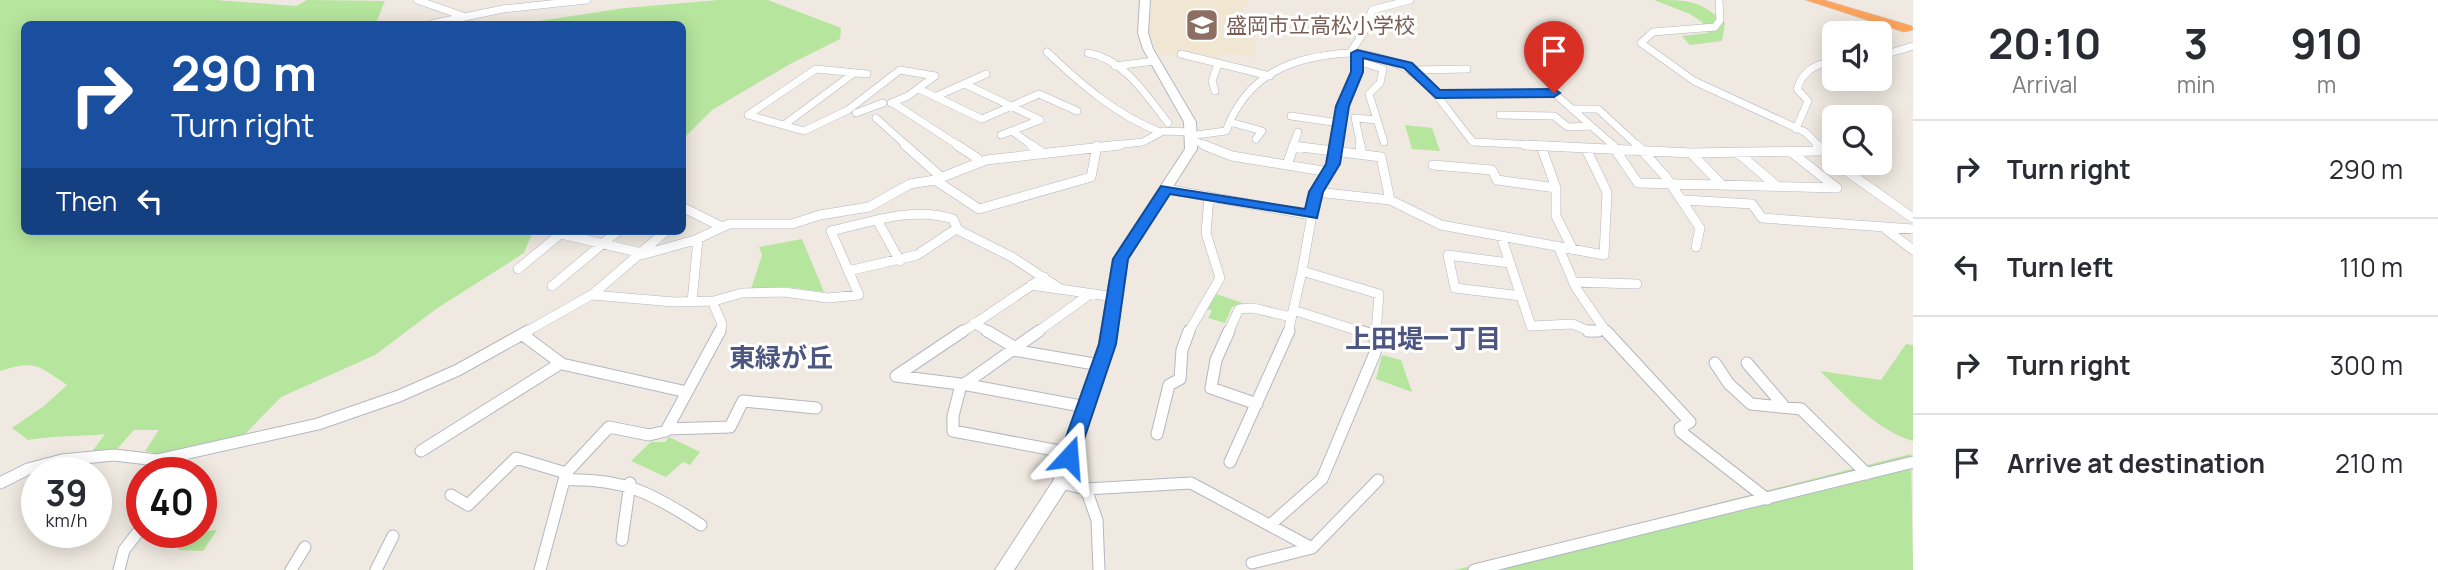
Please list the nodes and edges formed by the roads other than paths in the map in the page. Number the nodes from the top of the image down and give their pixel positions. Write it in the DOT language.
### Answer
graph roads {
  1 [pos="417,0"];
  2 [pos="587,0"];
  3 [pos="1144,0"];
  4 [pos="1410,0"];
  5 [pos="1719,0"];
  6 [pos="1812,0"];
  7 [pos="1836,0"];
  8 [pos="463,16"];
  9 [pos="443,21"];
  10 [pos="1910,26"];
  11 [pos="1913,46"];
  12 [pos="1047,52"];
  13 [pos="1892,52"];
  14 [pos="1087,53"];
  15 [pos="1181,54"];
  16 [pos="1154,61"];
  17 [pos="1358,61"];
  18 [pos="1218,64"];
  19 [pos="1822,64"];
  20 [pos="1115,65"];
  21 [pos="1467,69"];
  22 [pos="1415,70"];
  23 [pos="854,73"];
  24 [pos="867,74"];
  25 [pos="986,74"];
  26 [pos="1270,76"];
  27 [pos="965,84"];
  28 [pos="919,89"];
  29 [pos="1215,91"];
  30 [pos="1436,94"];
  31 [pos="935,97"];
  32 [pos="888,103"];
  33 [pos="1011,107"];
  34 [pos="1572,109"];
  35 [pos="1077,111"];
  36 [pos="856,113"];
  37 [pos="1500,115"];
  38 [pos="1291,117"];
  39 [pos="876,118"];
  40 [pos="1355,118"];
  41 [pos="1339,119"];
  42 [pos="1376,120"];
  43 [pos="1230,122"];
  44 [pos="1168,123"];
  45 [pos="784,125"];
  46 [pos="1591,126"];
  47 [pos="1796,129"];
  48 [pos="1012,131"];
  49 [pos="1160,132"];
  50 [pos="1298,132"];
  51 [pos="1001,135"];
  52 [pos="1193,136"];
  53 [pos="1256,139"];
  54 [pos="1384,142"];
  55 [pos="1097,146"];
  56 [pos="1293,146"];
  57 [pos="1541,146"];
  58 [pos="1615,147"];
  59 [pos="1643,148"];
  60 [pos="1586,149"];
  61 [pos="1334,151"];
  62 [pos="1819,151"];
  63 [pos="1791,152"];
  64 [pos="1042,153"];
  65 [pos="1691,153"];
  66 [pos="1738,153"];
  67 [pos="1822,153"];
  68 [pos="1362,154"];
  69 [pos="976,158"];
  70 [pos="1287,165"];
  71 [pos="1433,165"];
  72 [pos="1329,172"];
  73 [pos="1852,175"];
  74 [pos="938,178"];
  75 [pos="1674,184"];
  76 [pos="1722,185"];
  77 [pos="1778,187"];
  78 [pos="1556,188"];
  79 [pos="1166,189"];
  80 [pos="1316,192"];
  81 [pos="1209,197"];
  82 [pos="1390,200"];
  83 [pos="1684,200"];
  84 [pos="1913,206"];
  85 [pos="1897,207"];
  86 [pos="686,212"];
  87 [pos="1311,215"];
  88 [pos="1913,218"];
  89 [pos="878,222"];
  90 [pos="720,226"];
  91 [pos="1884,228"];
  92 [pos="1913,229"];
  93 [pos="958,230"];
  94 [pos="558,235"];
  95 [pos="572,235"];
  96 [pos="613,235"];
  97 [pos="662,235"];
  98 [pos="1501,236"];
  99 [pos="698,239"];
  100 [pos="603,244"];
  101 [pos="1559,246"];
  102 [pos="1696,247"];
  103 [pos="1573,250"];
  104 [pos="1913,250"];
  105 [pos="641,254"];
  106 [pos="900,261"];
  107 [pos="1509,263"];
  108 [pos="518,269"];
  109 [pos="849,271"];
  110 [pos="1302,271"];
  111 [pos="1044,277"];
  112 [pos="1573,282"];
  113 [pos="1637,284"];
  114 [pos="1031,285"];
  115 [pos="552,286"];
  116 [pos="1062,290"];
  117 [pos="1090,294"];
  118 [pos="592,295"];
  119 [pos="1521,296"];
  120 [pos="1115,297"];
  121 [pos="692,302"];
  122 [pos="712,302"];
  123 [pos="1292,314"];
  124 [pos="974,323"];
  125 [pos="1603,330"];
  126 [pos="523,334"];
  127 [pos="1376,336"];
  128 [pos="1015,349"];
  129 [pos="923,358"];
  130 [pos="561,363"];
  131 [pos="1715,363"];
  132 [pos="1746,363"];
  133 [pos="1100,365"];
  134 [pos="931,381"];
  135 [pos="962,385"];
  136 [pos="687,392"];
  137 [pos="1257,404"];
  138 [pos="1783,405"];
  139 [pos="1086,407"];
  140 [pos="816,408"];
  141 [pos="667,429"];
  142 [pos="1157,434"];
  143 [pos="421,451"];
  144 [pos="1070,453"];
  145 [pos="185,454"];
  146 [pos="184,457"];
  147 [pos="1913,461"];
  148 [pos="1230,462"];
  149 [pos="1867,474"];
  150 [pos="565,476"];
  151 [pos="1378,480"];
  152 [pos="0,483"];
  153 [pos="630,483"];
  154 [pos="1061,483"];
  155 [pos="1086,489"];
  156 [pos="451,495"];
  157 [pos="1767,499"];
  158 [pos="701,525"];
  159 [pos="1270,525"];
  160 [pos="393,537"];
  161 [pos="622,540"];
  162 [pos="126,547"];
  163 [pos="305,547"];
  164 [pos="1312,548"];
  165 [pos="1252,563"];
  166 [pos="119,570"];
  167 [pos="291,570"];
  168 [pos="376,570"];
  169 [pos="540,570"];
  170 [pos="1004,570"];
  171 [pos="1099,570"];
  172 [pos="1475,570"];
  1 -- 8 [label="street"];
  2 -- 8 [label="street"];
  3 -- 16 [label="street"];
  4 -- 26 [label="street"];
  5 -- 47 [label="street"];
  6 -- 10 [label="highway"];
  7 -- 10 [label="highway"];
  8 -- 9 [label="street"];
  11 -- 13 [label="street"];
  12 -- 49 [label="street"];
  14 -- 20 [label="street"];
  15 -- 18 [label="street"];
  16 -- 20 [label="street"];
  16 -- 52 [label="street"];
  17 -- 22 [label="street"];
  17 -- 41 [label="street"];
  17 -- 42 [label="street"];
  18 -- 26 [label="street"];
  18 -- 29 [label="street"];
  19 -- 47 [label="street"];
  20 -- 44 [label="street"];
  21 -- 22 [label="street"];
  22 -- 30 [label="street"];
  23 -- 24 [label="street"];
  23 -- 45 [label="street"];
  23 -- 45 [label="street"];
  25 -- 27 [label="street"];
  26 -- 43 [label="street"];
  27 -- 31 [label="street"];
  27 -- 33 [label="street"];
  28 -- 31 [label="street"];
  28 -- 32 [label="street"];
  28 -- 45 [label="street"];
  30 -- 34 [label="street"];
  30 -- 57 [label="street"];
  31 -- 33 [label="street"];
  32 -- 36 [label="street"];
  32 -- 69 [label="street"];
  33 -- 35 [label="street"];
  33 -- 48 [label="street"];
  34 -- 46 [label="street"];
  34 -- 59 [label="street"];
  37 -- 46 [label="street"];
  38 -- 41 [label="street"];
  39 -- 74 [label="street"];
  40 -- 41 [label="street"];
  40 -- 42 [label="street"];
  40 -- 68 [label="street"];
  41 -- 61 [label="street"];
  42 -- 54 [label="street"];
  43 -- 52 [label="street"];
  43 -- 53 [label="street"];
  46 -- 58 [label="street"];
  47 -- 62 [label="street"];
  48 -- 51 [label="street"];
  48 -- 64 [label="street"];
  49 -- 52 [label="street"];
  49 -- 55 [label="street"];
  50 -- 56 [label="street"];
  52 -- 70 [label="street"];
  52 -- 79 [label="street"];
  55 -- 64 [label="street"];
  55 -- 74 [label="street"];
  56 -- 61 [label="street"];
  56 -- 70 [label="street"];
  57 -- 60 [label="street"];
  57 -- 78 [label="street"];
  58 -- 59 [label="street"];
  58 -- 60 [label="street"];
  58 -- 75 [label="street"];
  59 -- 65 [label="street"];
  59 -- 75 [label="street"];
  60 -- 103 [label="street"];
  61 -- 68 [label="street"];
  61 -- 72 [label="street"];
  62 -- 63 [label="street"];
  62 -- 67 [label="street"];
  63 -- 66 [label="street"];
  63 -- 77 [label="street"];
  64 -- 74 [label="street"];
  65 -- 66 [label="street"];
  65 -- 76 [label="street"];
  66 -- 77 [label="street"];
  68 -- 82 [label="street"];
  70 -- 72 [label="street"];
  71 -- 78 [label="street"];
  72 -- 80 [label="street"];
  73 -- 85 [label="street"];
  74 -- 90 [label="street"];
  75 -- 76 [label="street"];
  75 -- 83 [label="street"];
  76 -- 77 [label="street"];
  78 -- 103 [label="street"];
  79 -- 81 [label="street"];
  79 -- 120 [label="street"];
  80 -- 82 [label="street"];
  80 -- 87 [label="street"];
  81 -- 87 [label="street"];
  81 -- 142 [label="street"];
  82 -- 98 [label="street"];
  83 -- 91 [label="street"];
  83 -- 102 [label="street"];
  84 -- 85 [label="street"];
  85 -- 88 [label="street"];
  86 -- 90 [label="street"];
  87 -- 110 [label="street"];
  89 -- 93 [label="street"];
  89 -- 106 [label="street"];
  89 -- 109 [label="street"];
  90 -- 99 [label="street"];
  91 -- 92 [label="street"];
  91 -- 104 [label="street"];
  93 -- 106 [label="street"];
  93 -- 111 [label="street"];
  94 -- 108 [label="street"];
  95 -- 100 [label="street"];
  96 -- 100 [label="street"];
  97 -- 105 [label="street"];
  98 -- 101 [label="street"];
  98 -- 107 [label="street"];
  99 -- 105 [label="street"];
  99 -- 121 [label="street"];
  100 -- 105 [label="street"];
  100 -- 115 [label="street"];
  101 -- 103 [label="street"];
  101 -- 112 [label="street"];
  105 -- 118 [label="street"];
  106 -- 109 [label="street"];
  107 -- 119 [label="street"];
  107 -- 119 [label="street"];
  109 -- 122 [label="street"];
  110 -- 123 [label="street"];
  110 -- 127 [label="street"];
  111 -- 114 [label="street"];
  111 -- 116 [label="street"];
  112 -- 113 [label="street"];
  112 -- 125 [label="street"];
  114 -- 116 [label="street"];
  114 -- 124 [label="street"];
  116 -- 117 [label="street"];
  117 -- 120 [label="street"];
  117 -- 128 [label="street"];
  118 -- 121 [label="street"];
  118 -- 126 [label="street"];
  119 -- 125 [label="street"];
  120 -- 133 [label="street"];
  121 -- 122 [label="street"];
  122 -- 136 [label="street"];
  123 -- 127 [label="street"];
  123 -- 137 [label="street"];
  123 -- 137 [label="street"];
  124 -- 128 [label="street"];
  124 -- 129 [label="street"];
  125 -- 157 [label="street"];
  126 -- 130 [label="street"];
  126 -- 145 [label="street"];
  127 -- 159 [label="street"];
  128 -- 133 [label="street"];
  128 -- 135 [label="street"];
  129 -- 134 [label="street"];
  129 -- 134 [label="street"];
  130 -- 136 [label="street"];
  130 -- 143 [label="street"];
  131 -- 138 [label="street"];
  132 -- 138 [label="street"];
  133 -- 139 [label="street"];
  134 -- 135 [label="street"];
  135 -- 139 [label="street"];
  135 -- 144 [label="street"];
  136 -- 141 [label="street"];
  137 -- 148 [label="street"];
  138 -- 149 [label="street"];
  139 -- 144 [label="street"];
  140 -- 141 [label="street"];
  141 -- 150 [label="street"];
  144 -- 154 [label="street"];
  145 -- 146 [label="street"];
  145 -- 152 [label="street"];
  147 -- 149 [label="street"];
  149 -- 157 [label="street"];
  150 -- 153 [label="street"];
  150 -- 156 [label="street"];
  150 -- 169 [label="street"];
  151 -- 164 [label="street"];
  153 -- 158 [label="street"];
  153 -- 161 [label="street"];
  154 -- 155 [label="street"];
  154 -- 170 [label="street"];
  155 -- 159 [label="street"];
  155 -- 171 [label="street"];
  157 -- 172 [label="street"];
  159 -- 164 [label="street"];
  160 -- 168 [label="street"];
  162 -- 166 [label="street"];
  163 -- 167 [label="street"];
  164 -- 165 [label="street"];
}
